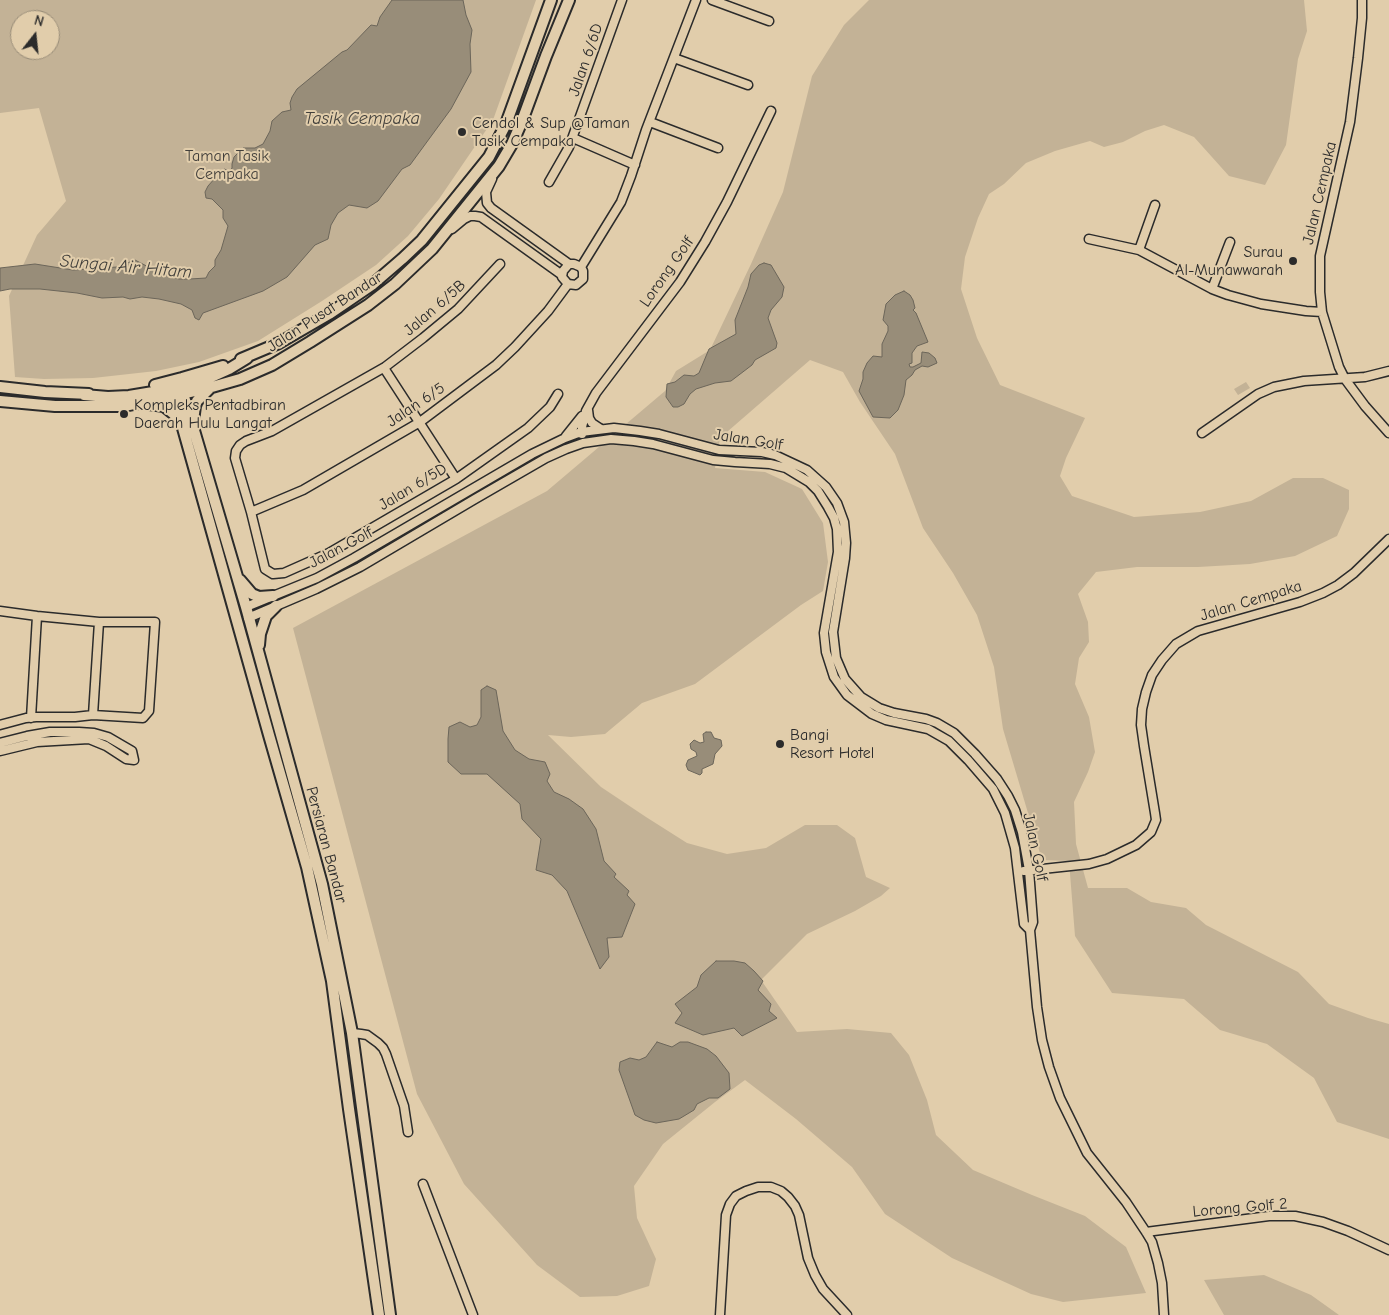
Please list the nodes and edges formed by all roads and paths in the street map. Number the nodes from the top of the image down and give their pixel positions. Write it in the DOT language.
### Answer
graph roads {
  1 [pos="552,0"];
  2 [pos="569,0"];
  3 [pos="622,0"];
  4 [pos="696,0"];
  5 [pos="712,0"];
  6 [pos="1362,0"];
  7 [pos="769,21"];
  8 [pos="674,58"];
  9 [pos="748,85"];
  10 [pos="771,111"];
  11 [pos="650,122"];
  12 [pos="573,138"];
  13 [pos="718,148"];
  14 [pos="499,166"];
  15 [pos="635,166"];
  16 [pos="549,182"];
  17 [pos="1155,205"];
  18 [pos="1089,239"];
  19 [pos="1230,242"];
  20 [pos="432,249"];
  21 [pos="1139,250"];
  22 [pos="500,264"];
  23 [pos="569,264"];
  24 [pos="581,267"];
  25 [pos="562,275"];
  26 [pos="568,284"];
  27 [pos="1212,289"];
  28 [pos="1322,312"];
  29 [pos="247,358"];
  30 [pos="384,368"];
  31 [pos="1389,371"];
  32 [pos="1345,379"];
  33 [pos="0,387"];
  34 [pos="212,387"];
  35 [pos="0,392"];
  36 [pos="178,393"];
  37 [pos="558,394"];
  38 [pos="84,395"];
  39 [pos="0,400"];
  40 [pos="138,403"];
  41 [pos="55,406"];
  42 [pos="587,410"];
  43 [pos="420,422"];
  44 [pos="193,424"];
  45 [pos="601,429"];
  46 [pos="184,432"];
  47 [pos="581,432"];
  48 [pos="1202,433"];
  49 [pos="1389,434"];
  50 [pos="564,438"];
  51 [pos="583,443"];
  52 [pos="456,479"];
  53 [pos="251,512"];
  54 [pos="1389,540"];
  55 [pos="214,541"];
  56 [pos="354,558"];
  57 [pos="360,567"];
  58 [pos="236,572"];
  59 [pos="274,601"];
  60 [pos="0,611"];
  61 [pos="245,613"];
  62 [pos="37,616"];
  63 [pos="99,622"];
  64 [pos="258,654"];
  65 [pos="254,684"];
  66 [pos="93,715"];
  67 [pos="0,725"];
  68 [pos="34,726"];
  69 [pos="28,740"];
  70 [pos="0,743"];
  71 [pos="0,751"];
  72 [pos="1015,810"];
  73 [pos="1005,813"];
  74 [pos="1029,870"];
  75 [pos="1019,872"];
  76 [pos="1030,930"];
  77 [pos="352,1033"];
  78 [pos="408,1132"];
  79 [pos="423,1184"];
  80 [pos="1146,1232"];
  81 [pos="1389,1250"];
  82 [pos="379,1315"];
  83 [pos="390,1315"];
  84 [pos="473,1315"];
  85 [pos="720,1315"];
  86 [pos="847,1315"];
  87 [pos="1164,1315"];
  1 -- 29 [label="main road, Jalan Pusat Bandar"];
  2 -- 14 [label="main road, Jalan Pusat Bandar"];
  3 -- 12 [label="street, Jalan 6/6D"];
  4 -- 8 [label="street"];
  5 -- 7 [label="street"];
  6 -- 28 [label="street, Jalan Cempaka"];
  8 -- 9 [label="street"];
  8 -- 11 [label="street"];
  10 -- 42 [label="street, Lorong Golf"];
  11 -- 13 [label="street"];
  11 -- 15 [label="street"];
  12 -- 15 [label="street"];
  12 -- 16 [label="street, Jalan 6/6D"];
  14 -- 20 [label="main road, Jalan Pusat Bandar"];
  14 -- 23 [label="street"];
  15 -- 24 [label="street"];
  17 -- 21 [label="street"];
  18 -- 21 [label="street"];
  19 -- 27 [label="street"];
  20 -- 25 [label="street"];
  20 -- 34 [label="main road, Jalan Pusat Bandar"];
  21 -- 27 [label="street"];
  22 -- 30 [label="street, Jalan 6/5B"];
  23 -- 24 [label="street"];
  23 -- 25 [label="street"];
  24 -- 26 [label="street"];
  25 -- 26 [label="street"];
  26 -- 43 [label="street, Jalan 6/5"];
  27 -- 28 [label="street"];
  28 -- 32 [label="street, Jalan Cempaka"];
  29 -- 36 [label="main road"];
  29 -- 38 [label="main road, Jalan Pusat Bandar"];
  30 -- 43 [label="street"];
  30 -- 53 [label="street, Jalan 6/5B"];
  31 -- 32 [label="street"];
  32 -- 48 [label="street"];
  32 -- 49 [label="street, Jalan Cempaka"];
  33 -- 38 [label="main road, Jalan Pusat Bandar"];
  34 -- 36 [label="main road, Jalan Pusat Bandar"];
  34 -- 44 [label="main road"];
  35 -- 41 [label="main road"];
  36 -- 38 [label="main road"];
  36 -- 40 [label="main road, Jalan Pusat Bandar"];
  36 -- 44 [label="main road, Persiaran Bandar"];
  36 -- 46 [label="main road, Persiaran Bandar"];
  37 -- 52 [label="street, Jalan 6/5D"];
  39 -- 41 [label="main road, Jalan Pusat Bandar"];
  40 -- 41 [label="main road, Jalan Pusat Bandar"];
  40 -- 46 [label="main road"];
  42 -- 45 [label="street"];
  42 -- 47 [label="street, Lorong Golf"];
  42 -- 50 [label="street"];
  43 -- 52 [label="street"];
  43 -- 53 [label="street, Jalan 6/5"];
  44 -- 58 [label="main road, Persiaran Bandar"];
  45 -- 47 [label="street, Jalan Golf"];
  45 -- 72 [label="street, Jalan Golf"];
  46 -- 55 [label="main road, Persiaran Bandar"];
  47 -- 50 [label="street, Jalan Golf"];
  47 -- 51 [label="street, Lorong Golf"];
  50 -- 56 [label="street, Jalan Golf"];
  51 -- 57 [label="street, Jalan Golf"];
  51 -- 73 [label="street, Jalan Golf"];
  52 -- 53 [label="street, Jalan 6/5D"];
  54 -- 74 [label="street, Jalan Cempaka"];
  55 -- 61 [label="main road"];
  55 -- 65 [label="main road, Persiaran Bandar"];
  56 -- 57 [label="street"];
  56 -- 59 [label="street, Jalan Golf"];
  57 -- 59 [label="street, Jalan Golf"];
  58 -- 59 [label="main road"];
  58 -- 61 [label="main road, Persiaran Bandar"];
  59 -- 61 [label="street, Jalan Golf"];
  59 -- 64 [label="main road"];
  60 -- 62 [label="street"];
  61 -- 64 [label="main road, Persiaran Bandar"];
  61 -- 65 [label="main road"];
  62 -- 63 [label="street"];
  62 -- 68 [label="street"];
  63 -- 66 [label="street"];
  63 -- 66 [label="street"];
  64 -- 77 [label="main road, Persiaran Bandar"];
  65 -- 82 [label="main road, Persiaran Bandar"];
  66 -- 68 [label="street"];
  67 -- 68 [label="street"];
  68 -- 68 [label="street"];
  68 -- 69 [label="street"];
  68 -- 69 [label="street"];
  69 -- 70 [label="street"];
  69 -- 71 [label="street"];
  72 -- 73 [label="street"];
  72 -- 74 [label="street, Jalan Golf"];
  73 -- 75 [label="street, Jalan Golf"];
  74 -- 75 [label="street, Jalan Cempaka"];
  74 -- 76 [label="street, Jalan Golf"];
  75 -- 76 [label="street, Jalan Golf"];
  76 -- 80 [label="street, Jalan Golf"];
  77 -- 78 [label="street"];
  77 -- 83 [label="main road, Persiaran Bandar"];
  79 -- 84 [label="street"];
  80 -- 81 [label="street, Lorong Golf 2"];
  80 -- 87 [label="street, Jalan Golf"];
  85 -- 86 [label="street"];
}
